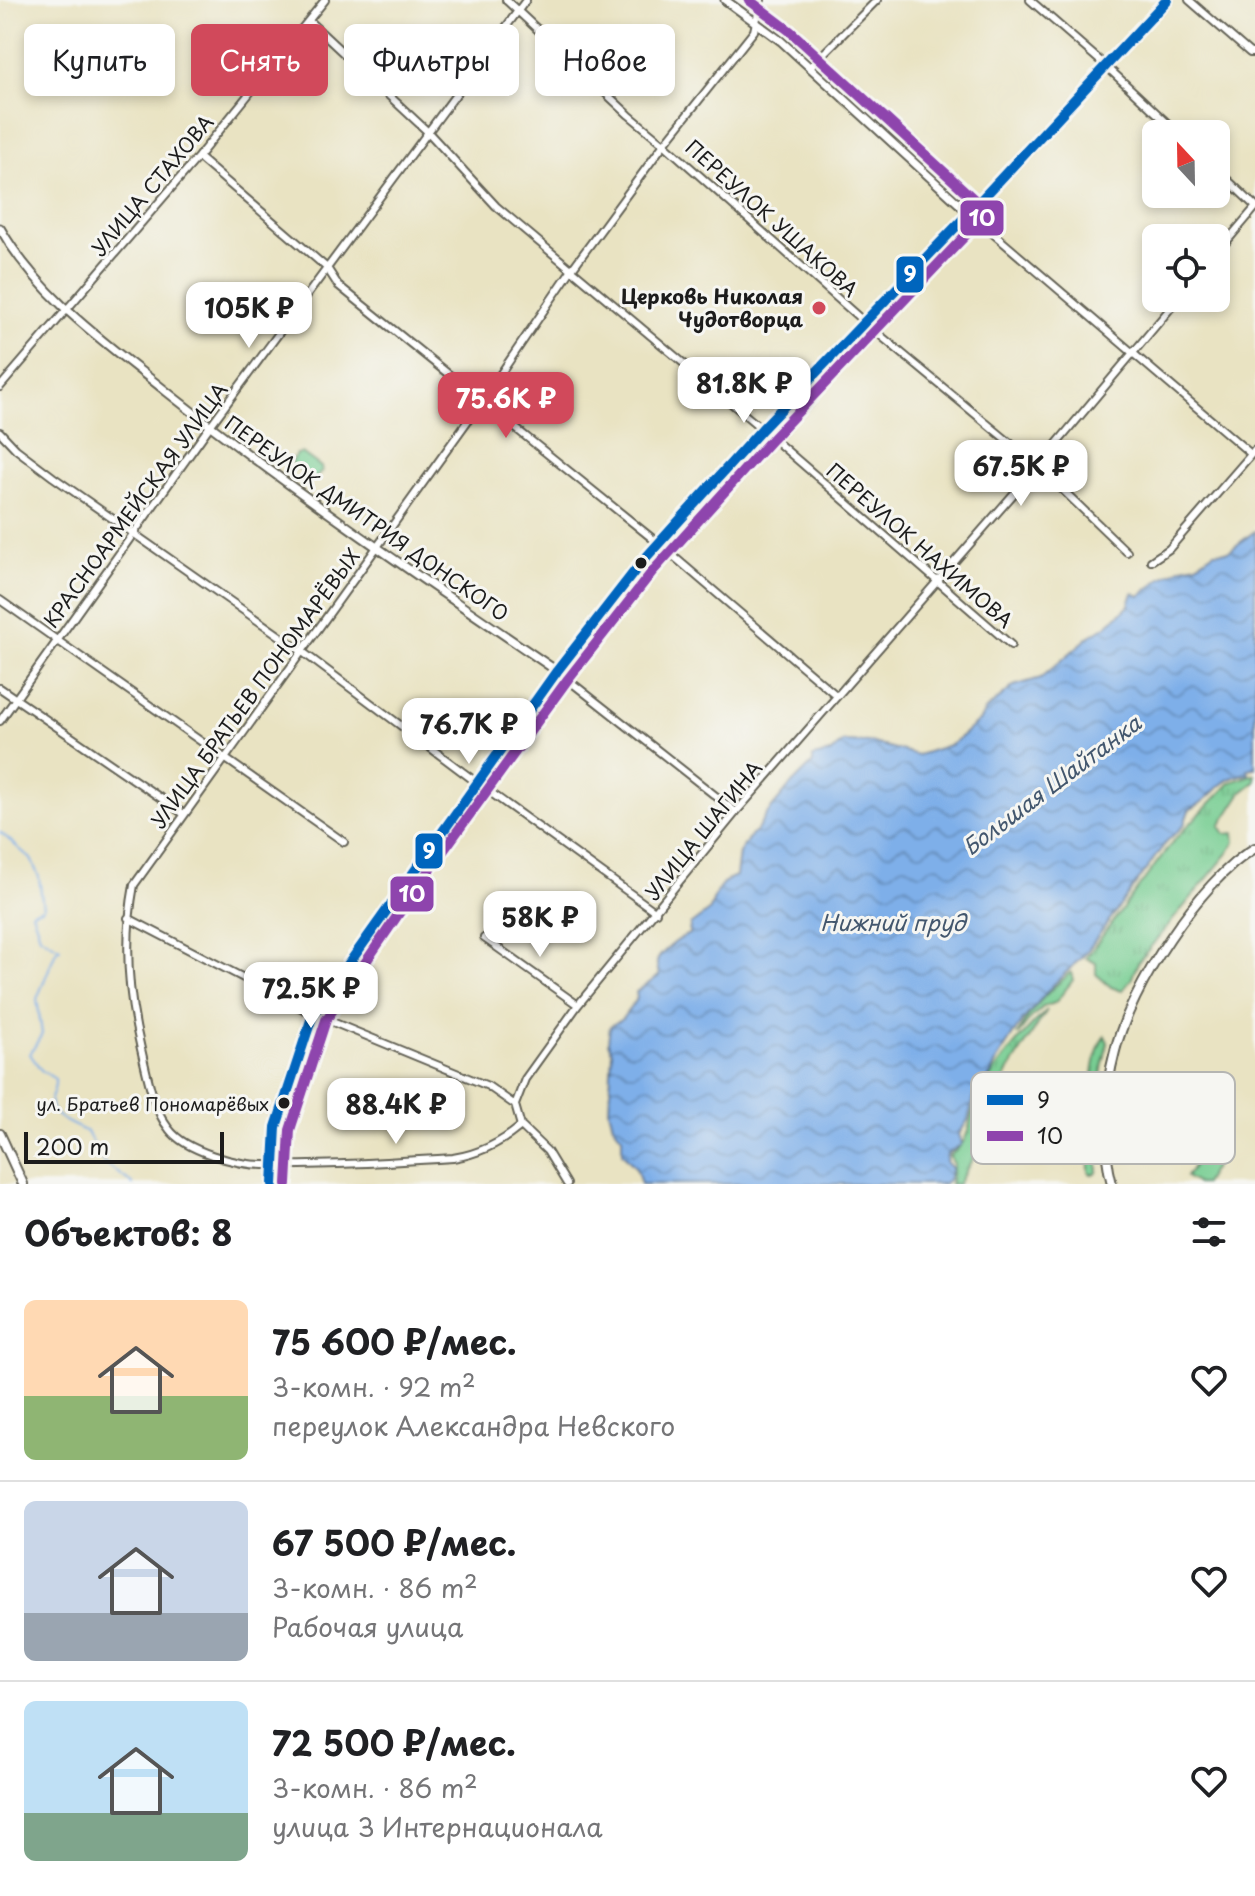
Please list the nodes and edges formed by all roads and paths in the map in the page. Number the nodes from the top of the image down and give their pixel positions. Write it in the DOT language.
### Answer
graph roads {
  1 [pos="325,0"];
  2 [pos="506,0"];
  3 [pos="526,0"];
  4 [pos="725,0"];
  5 [pos="761,0"];
  6 [pos="877,0"];
  7 [pos="1030,0"];
  8 [pos="1167,0"];
  9 [pos="1189,0"];
  10 [pos="518,10"];
  11 [pos="309,21"];
  12 [pos="757,23"];
  13 [pos="1255,53"];
  14 [pos="1106,66"];
  15 [pos="810,67"];
  16 [pos="1164,120"];
  17 [pos="428,132"];
  18 [pos="664,144"];
  19 [pos="198,157"];
  20 [pos="1230,183"];
  21 [pos="1255,207"];
  22 [pos="969,213"];
  23 [pos="0,228"];
  24 [pos="1230,237"];
  25 [pos="327,268"];
  26 [pos="572,269"];
  27 [pos="65,311"];
  28 [pos="1167,312"];
  29 [pos="863,321"];
  30 [pos="1133,351"];
  31 [pos="0,387"];
  32 [pos="482,401"];
  33 [pos="210,426"];
  34 [pos="762,429"];
  35 [pos="0,432"];
  36 [pos="1253,452"];
  37 [pos="1038,466"];
  38 [pos="132,534"];
  39 [pos="658,543"];
  40 [pos="375,547"];
  41 [pos="1127,552"];
  42 [pos="1151,561"];
  43 [pos="938,582"];
  44 [pos="0,600"];
  45 [pos="59,640"];
  46 [pos="1011,645"];
  47 [pos="300,650"];
  48 [pos="557,671"];
  49 [pos="0,688"];
  50 [pos="837,696"];
  51 [pos="17,700"];
  52 [pos="0,721"];
  53 [pos="224,757"];
  54 [pos="476,782"];
  55 [pos="736,812"];
  56 [pos="184,814"];
  57 [pos="344,842"];
  58 [pos="1255,848"];
  59 [pos="656,912"];
  60 [pos="128,918"];
  61 [pos="484,938"];
  62 [pos="578,1005"];
  63 [pos="313,1014"];
  64 [pos="1111,1072"];
  65 [pos="515,1105"];
  66 [pos="521,1126"];
  67 [pos="0,1134"];
  68 [pos="4,1151"];
  69 [pos="273,1164"];
  70 [pos="1106,1164"];
  71 [pos="23,1184"];
  72 [pos="273,1184"];
  73 [pos="567,1184"];
  74 [pos="1112,1184"];
  1 -- 11 [label="street, УЛИЦА СТАХОВА"];
  2 -- 10 [label="street, ПЕРЕУЛОК УШАКОВА"];
  3 -- 10 [label="street, КРАСНОАРМЕЙСКАЯ УЛИЦА"];
  4 -- 12 [label="street"];
  5 -- 12 [label="street"];
  6 -- 15 [label="street"];
  7 -- 14 [label="street"];
  8 -- 14 [label="street"];
  9 -- 13 [label="street"];
  10 -- 17 [label="street, КРАСНОАРМЕЙСКАЯ УЛИЦА"];
  10 -- 18 [label="street, ПЕРЕУЛОК УШАКОВА"];
  11 -- 17 [label="street, ПЕРЕУЛОК НАХИМОВА"];
  11 -- 19 [label="street, УЛИЦА СТАХОВА"];
  12 -- 15 [label="street"];
  12 -- 18 [label="street, УЛИЦА БРАТЬЕВ ПОНОМАРЁВЫХ"];
  14 -- 16 [label="street"];
  14 -- 22 [label="street"];
  15 -- 22 [label="street"];
  17 -- 25 [label="street, КРАСНОАРМЕЙСКАЯ УЛИЦА"];
  17 -- 26 [label="street, ПЕРЕУЛОК НАХИМОВА"];
  18 -- 26 [label="street, УЛИЦА БРАТЬЕВ ПОНОМАРЁВЫХ"];
  18 -- 29 [label="street, ПЕРЕУЛОК УШАКОВА"];
  19 -- 25 [label="street"];
  19 -- 27 [label="street, УЛИЦА СТАХОВА"];
  20 -- 21 [label="street"];
  21 -- 24 [label="street"];
  22 -- 29 [label="street"];
  22 -- 30 [label="street"];
  23 -- 27 [label="street, ПЕРЕУЛОК ДМИТРИЯ ДОНСКОГО"];
  25 -- 32 [label="street"];
  25 -- 33 [label="street, КРАСНОАРМЕЙСКАЯ УЛИЦА"];
  26 -- 32 [label="street, УЛИЦА БРАТЬЕВ ПОНОМАРЁВЫХ"];
  26 -- 34 [label="street, ПЕРЕУЛОК НАХИМОВА"];
  27 -- 31 [label="street, УЛИЦА СТАХОВА"];
  27 -- 33 [label="street, ПЕРЕУЛОК ДМИТРИЯ ДОНСКОГО"];
  28 -- 30 [label="street, УЛИЦА ШАГИНА"];
  29 -- 34 [label="street"];
  29 -- 37 [label="street, ПЕРЕУЛОК УШАКОВА"];
  30 -- 36 [label="street"];
  30 -- 37 [label="street, УЛИЦА ШАГИНА"];
  32 -- 39 [label="street"];
  32 -- 40 [label="street, УЛИЦА БРАТЬЕВ ПОНОМАРЁВЫХ"];
  33 -- 38 [label="street, КРАСНОАРМЕЙСКАЯ УЛИЦА"];
  33 -- 40 [label="street, ПЕРЕУЛОК ДМИТРИЯ ДОНСКОГО"];
  34 -- 39 [label="street"];
  34 -- 43 [label="street, ПЕРЕУЛОК НАХИМОВА"];
  35 -- 38 [label="street"];
  36 -- 42 [label="street"];
  37 -- 41 [label="street, ПЕРЕУЛОК УШАКОВА"];
  37 -- 43 [label="street, УЛИЦА ШАГИНА"];
  38 -- 45 [label="street, КРАСНОАРМЕЙСКАЯ УЛИЦА"];
  38 -- 47 [label="street"];
  39 -- 48 [label="street"];
  39 -- 50 [label="street"];
  40 -- 47 [label="street, УЛИЦА БРАТЬЕВ ПОНОМАРЁВЫХ"];
  40 -- 48 [label="street, ПЕРЕУЛОК ДМИТРИЯ ДОНСКОГО"];
  43 -- 46 [label="street, ПЕРЕУЛОК НАХИМОВА"];
  43 -- 50 [label="street, УЛИЦА ШАГИНА"];
  44 -- 45 [label="street"];
  45 -- 51 [label="street, КРАСНОАРМЕЙСКАЯ УЛИЦА"];
  45 -- 53 [label="street"];
  47 -- 53 [label="street, УЛИЦА БРАТЬЕВ ПОНОМАРЁВЫХ"];
  47 -- 54 [label="street"];
  48 -- 54 [label="street"];
  48 -- 55 [label="street, ПЕРЕУЛОК ДМИТРИЯ ДОНСКОГО"];
  49 -- 51 [label="street"];
  50 -- 55 [label="street, УЛИЦА ШАГИНА"];
  51 -- 52 [label="street, КРАСНОАРМЕЙСКАЯ УЛИЦА"];
  51 -- 56 [label="street"];
  53 -- 56 [label="street, УЛИЦА БРАТЬЕВ ПОНОМАРЁВЫХ"];
  53 -- 57 [label="street"];
  54 -- 59 [label="street"];
  54 -- 63 [label="street"];
  55 -- 59 [label="street, УЛИЦА ШАГИНА"];
  56 -- 60 [label="street, УЛИЦА БРАТЬЕВ ПОНОМАРЁВЫХ"];
  58 -- 64 [label="main road"];
  59 -- 62 [label="street, УЛИЦА ШАГИНА"];
  60 -- 63 [label="street"];
  60 -- 69 [label="street, УЛИЦА БРАТЬЕВ ПОНОМАРЁВЫХ"];
  61 -- 62 [label="street"];
  62 -- 65 [label="street, УЛИЦА ШАГИНА"];
  63 -- 65 [label="street"];
  63 -- 69 [label="street"];
  65 -- 66 [label="street"];
  66 -- 69 [label="street, УЛИЦА БРАТЬЕВ ПОНОМАРЁВЫХ"];
  66 -- 73 [label="street"];
  67 -- 68 [label="main road"];
  68 -- 71 [label="main road"];
  69 -- 72 [label="street"];
  70 -- 74 [label="main road"];
}
